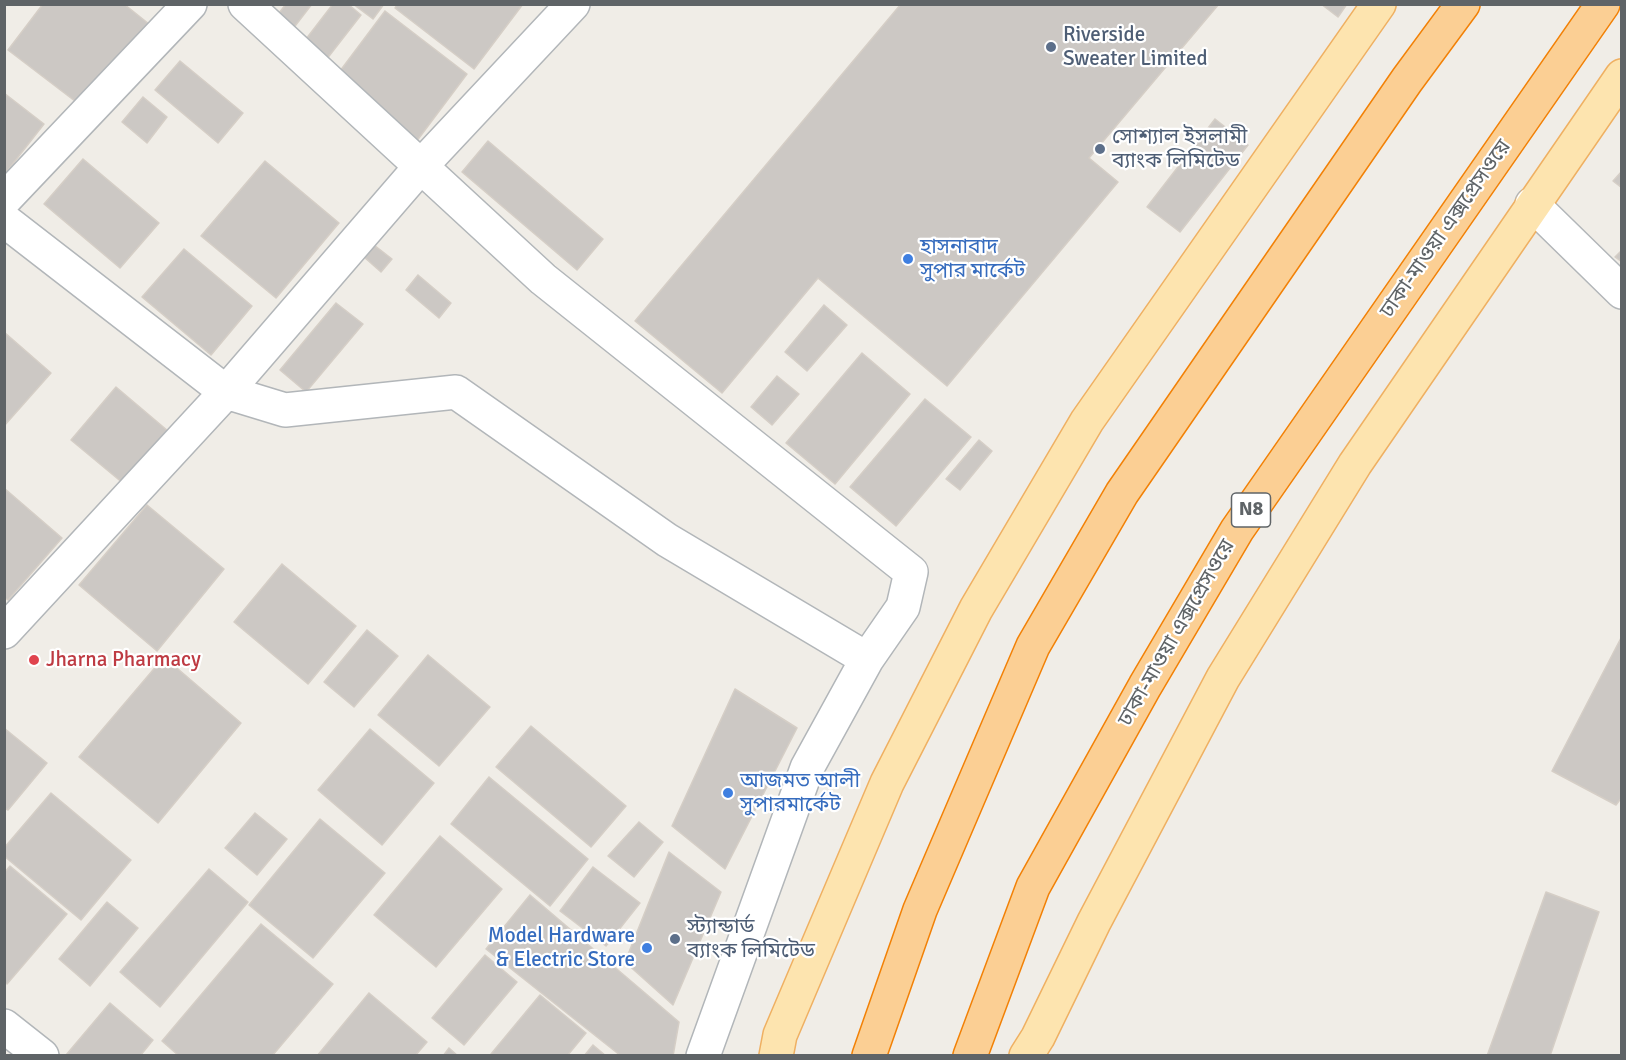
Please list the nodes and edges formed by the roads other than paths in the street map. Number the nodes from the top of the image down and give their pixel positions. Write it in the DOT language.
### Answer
graph roads {
  1 [pos="190,4"];
  2 [pos="245,4"];
  3 [pos="573,4"];
  4 [pos="1379,4"];
  5 [pos="1463,4"];
  6 [pos="1603,4"];
  7 [pos="1622,76"];
  8 [pos="422,165"];
  9 [pos="4,200"];
  10 [pos="1532,204"];
  11 [pos="4,220"];
  12 [pos="1622,292"];
  13 [pos="226,392"];
  14 [pos="4,632"];
  15 [pos="867,659"];
  16 [pos="4,1026"];
  17 [pos="1031,1050"];
  18 [pos="42,1056"];
  19 [pos="703,1056"];
  20 [pos="776,1056"];
  21 [pos="869,1056"];
  22 [pos="970,1056"];
  1 -- 9 [label="street"];
  2 -- 8 [label="street"];
  3 -- 8 [label="street"];
  4 -- 20 [label="main road"];
  5 -- 21 [label="highway"];
  6 -- 22 [label="highway, ঢাকা-মাওয়া এক্সপ্রেসওয়ে / N8"];
  7 -- 10 [label="main road"];
  8 -- 13 [label="street"];
  8 -- 15 [label="street"];
  10 -- 12 [label="street"];
  10 -- 17 [label="main road"];
  11 -- 13 [label="street"];
  13 -- 14 [label="street"];
  13 -- 15 [label="street"];
  15 -- 19 [label="street"];
  16 -- 18 [label="street"];
}
